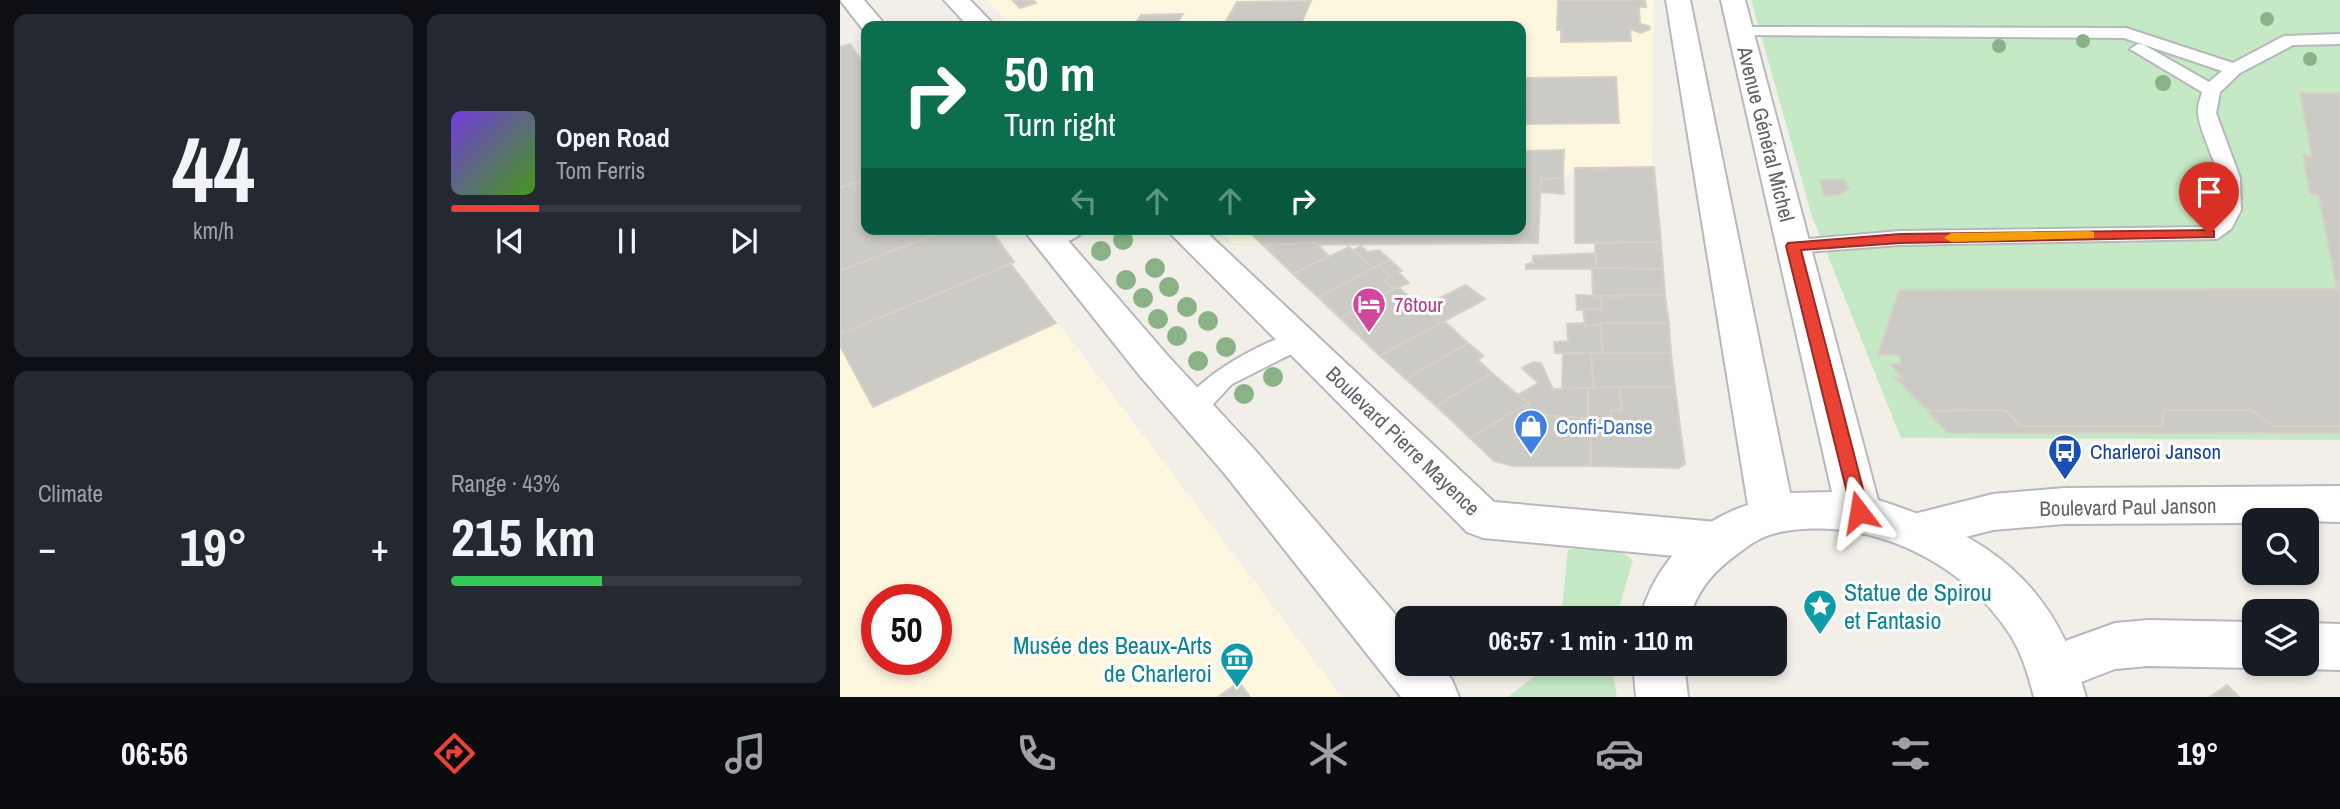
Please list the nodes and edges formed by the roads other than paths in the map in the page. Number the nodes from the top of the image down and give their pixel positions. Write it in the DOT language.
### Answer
graph roads {
  1 [pos="851,0"];
  2 [pos="956,0"];
  3 [pos="1678,0"];
  4 [pos="1737,16"];
  5 [pos="869,21"];
  6 [pos="977,21"];
  7 [pos="2110,33"];
  8 [pos="2340,39"];
  9 [pos="2234,69"];
  10 [pos="2211,90"];
  11 [pos="1057,235"];
  12 [pos="1189,235"];
  13 [pos="1793,246"];
  14 [pos="1300,340"];
  15 [pos="1193,409"];
  16 [pos="2340,504"];
  17 [pos="1859,512"];
  18 [pos="1772,516"];
  19 [pos="1918,530"];
  20 [pos="1717,541"];
  21 [pos="1670,606"];
  22 [pos="2242,645"];
  23 [pos="2319,646"];
  24 [pos="2340,647"];
  25 [pos="1660,676"];
  26 [pos="2057,683"];
  27 [pos="1433,697"];
  28 [pos="1662,697"];
  1 -- 5 [label="main road"];
  2 -- 6 [label="main road"];
  3 -- 18 [label="main road"];
  4 -- 7 [label="lane"];
  4 -- 13 [label="main road, Avenue Général Michel"];
  7 -- 9 [label="lane"];
  7 -- 10 [label="lane"];
  8 -- 9 [label="lane"];
  9 -- 10 [label="lane"];
  10 -- 13 [label="lane"];
  11 -- 15 [label="main road"];
  12 -- 14 [label="main road, Boulevard Pierre Mayence"];
  13 -- 17 [label="main road, Avenue Général Michel"];
  14 -- 15 [label="lane"];
  14 -- 20 [label="main road, Boulevard Pierre Mayence"];
  15 -- 27 [label="main road"];
  16 -- 19 [label="main road, Boulevard Paul Janson"];
  17 -- 18 [label="main road"];
  17 -- 19 [label="main road"];
  18 -- 20 [label="main road"];
  19 -- 26 [label="main road"];
  20 -- 21 [label="main road"];
  22 -- 26 [label="main road"];
  23 -- 24 [label="main road"];
  25 -- 28 [label="main road"];
}
